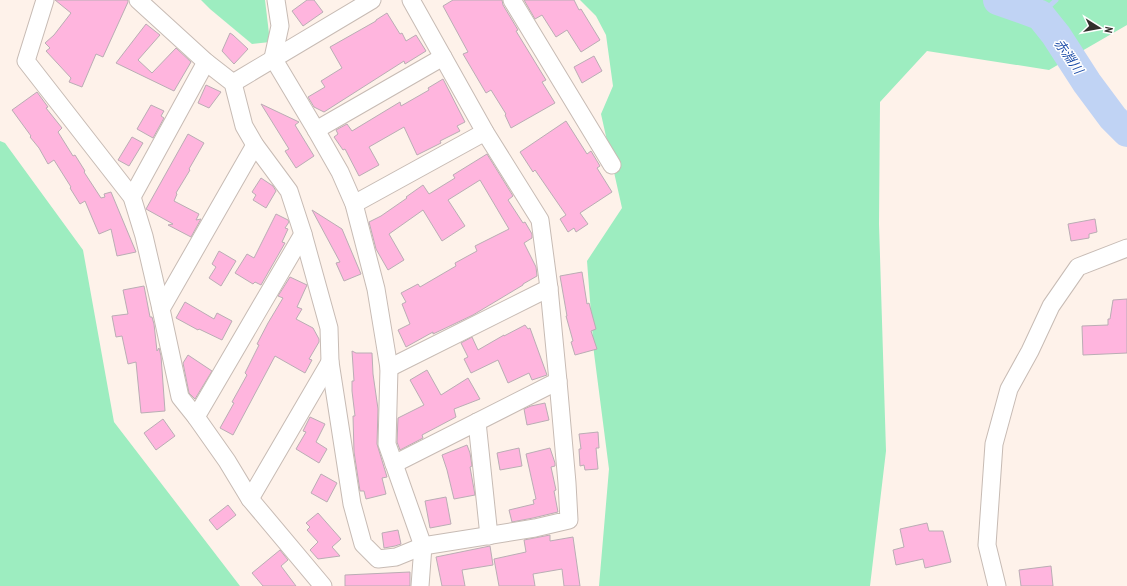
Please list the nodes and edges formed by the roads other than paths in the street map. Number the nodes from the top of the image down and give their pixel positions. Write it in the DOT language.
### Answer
graph roads {
  1 [pos="45,0"];
  2 [pos="138,0"];
  3 [pos="276,0"];
  4 [pos="372,0"];
  5 [pos="512,0"];
  6 [pos="416,2"];
  7 [pos="273,58"];
  8 [pos="443,58"];
  9 [pos="206,62"];
  10 [pos="233,83"];
  11 [pos="316,130"];
  12 [pos="485,132"];
  13 [pos="255,145"];
  14 [pos="612,165"];
  15 [pos="132,197"];
  16 [pos="354,204"];
  17 [pos="303,234"];
  18 [pos="1127,248"];
  19 [pos="549,288"];
  20 [pos="162,310"];
  21 [pos="330,362"];
  22 [pos="389,368"];
  23 [pos="558,381"];
  24 [pos="196,417"];
  25 [pos="477,422"];
  26 [pos="394,464"];
  27 [pos="250,500"];
  28 [pos="489,536"];
  29 [pos="423,546"];
  30 [pos="323,586"];
  31 [pos="420,586"];
  32 [pos="997,586"];
  1 -- 15 [label="street"];
  2 -- 9 [label="street"];
  3 -- 7 [label="street"];
  4 -- 7 [label="street"];
  5 -- 14 [label="street"];
  6 -- 8 [label="street"];
  7 -- 10 [label="street"];
  7 -- 11 [label="street"];
  8 -- 11 [label="street"];
  8 -- 12 [label="street"];
  9 -- 10 [label="street"];
  9 -- 15 [label="street"];
  10 -- 13 [label="street"];
  11 -- 16 [label="street"];
  12 -- 16 [label="street"];
  12 -- 19 [label="street"];
  13 -- 17 [label="street"];
  13 -- 20 [label="street"];
  15 -- 20 [label="street"];
  16 -- 22 [label="street"];
  17 -- 21 [label="street"];
  17 -- 24 [label="street"];
  18 -- 32 [label="street"];
  19 -- 22 [label="street"];
  19 -- 23 [label="street"];
  20 -- 24 [label="street"];
  21 -- 27 [label="street"];
  21 -- 29 [label="street"];
  22 -- 26 [label="street"];
  23 -- 25 [label="street"];
  23 -- 28 [label="street"];
  24 -- 27 [label="street"];
  25 -- 26 [label="street"];
  25 -- 28 [label="street"];
  26 -- 29 [label="street"];
  27 -- 30 [label="street"];
  28 -- 29 [label="street"];
  29 -- 31 [label="street"];
}
